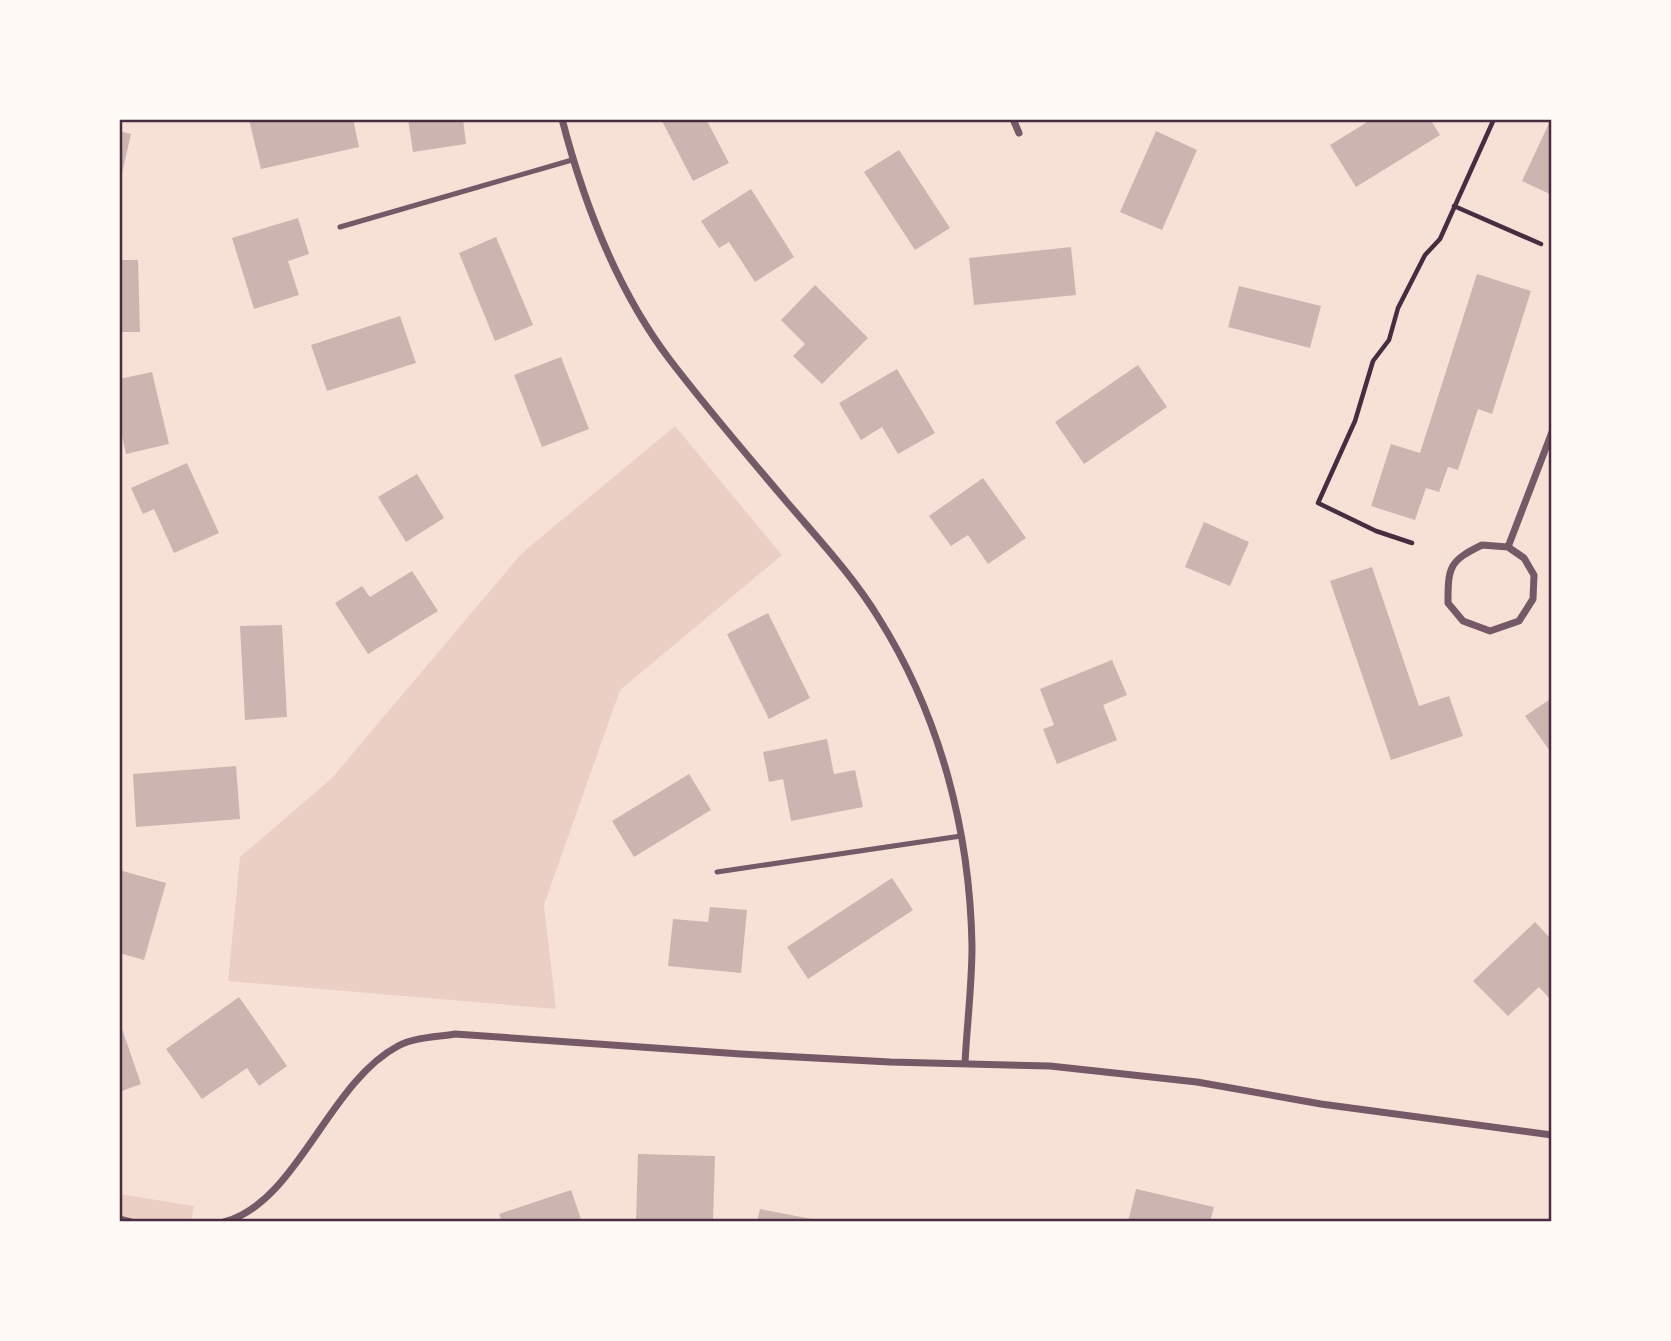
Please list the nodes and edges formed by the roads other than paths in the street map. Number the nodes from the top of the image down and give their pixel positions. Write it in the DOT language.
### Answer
graph roads {
  1 [pos="562,119"];
  2 [pos="1013,119"];
  3 [pos="1019,133"];
  4 [pos="572,160"];
  5 [pos="340,227"];
  6 [pos="1552,432"];
  7 [pos="1508,547"];
  8 [pos="961,836"];
  9 [pos="717,872"];
  10 [pos="965,1063"];
  11 [pos="1552,1135"];
  12 [pos="119,1219"];
  13 [pos="131,1222"];
  14 [pos="224,1222"];
  1 -- 4 [label="street"];
  2 -- 3 [label="street"];
  4 -- 5 [label="lane"];
  4 -- 8 [label="street"];
  6 -- 7 [label="street"];
  7 -- 7 [label="street"];
  8 -- 9 [label="lane"];
  8 -- 10 [label="street"];
  10 -- 11 [label="street"];
  10 -- 14 [label="street"];
  12 -- 13 [label="street"];
}
